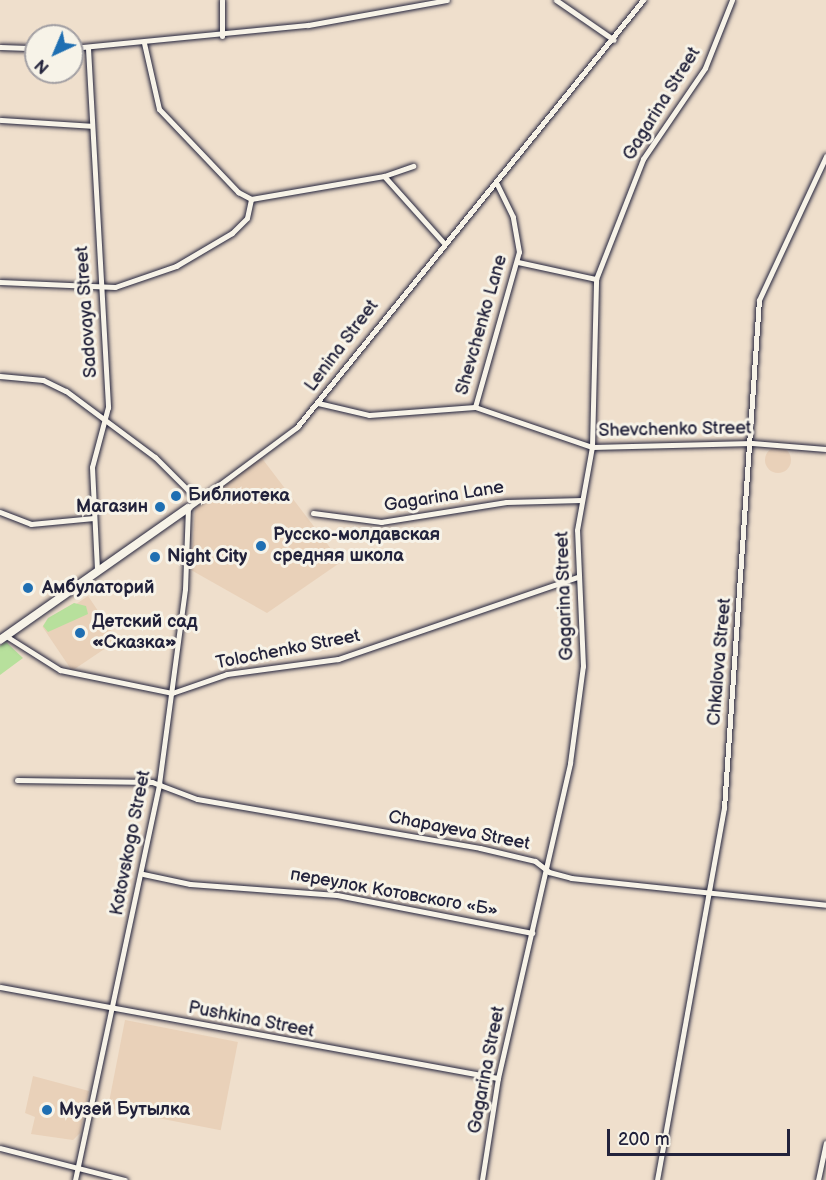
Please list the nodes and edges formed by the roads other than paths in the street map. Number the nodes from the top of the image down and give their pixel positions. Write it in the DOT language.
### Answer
graph roads {
  1 [pos="222,0"];
  2 [pos="447,0"];
  3 [pos="556,0"];
  4 [pos="643,0"];
  5 [pos="732,0"];
  6 [pos="222,36"];
  7 [pos="614,40"];
  8 [pos="144,42"];
  9 [pos="0,47"];
  10 [pos="24,48"];
  11 [pos="84,48"];
  12 [pos="88,48"];
  13 [pos="0,120"];
  14 [pos="92,126"];
  15 [pos="826,156"];
  16 [pos="413,166"];
  17 [pos="384,176"];
  18 [pos="497,184"];
  19 [pos="250,199"];
  20 [pos="444,243"];
  21 [pos="518,262"];
  22 [pos="596,279"];
  23 [pos="0,282"];
  24 [pos="100,290"];
  25 [pos="0,376"];
  26 [pos="318,403"];
  27 [pos="475,407"];
  28 [pos="104,423"];
  29 [pos="752,443"];
  30 [pos="592,447"];
  31 [pos="826,449"];
  32 [pos="198,500"];
  33 [pos="582,500"];
  34 [pos="188,508"];
  35 [pos="0,512"];
  36 [pos="313,513"];
  37 [pos="94,518"];
  38 [pos="97,571"];
  39 [pos="578,577"];
  40 [pos="3,638"];
  41 [pos="172,693"];
  42 [pos="17,780"];
  43 [pos="159,784"];
  44 [pos="545,869"];
  45 [pos="143,874"];
  46 [pos="710,893"];
  47 [pos="826,905"];
  48 [pos="532,933"];
  49 [pos="0,987"];
  50 [pos="114,1009"];
  51 [pos="498,1078"];
  52 [pos="826,1143"];
  53 [pos="0,1148"];
  54 [pos="78,1169"];
  55 [pos="75,1180"];
  56 [pos="125,1180"];
  57 [pos="482,1180"];
  58 [pos="657,1180"];
  59 [pos="819,1180"];
  1 -- 6 [label="street"];
  2 -- 6 [label="street"];
  3 -- 7 [label="street"];
  4 -- 7 [label="street, Lenina Street"];
  5 -- 22 [label="street, Gagarina Street"];
  6 -- 8 [label="street"];
  7 -- 18 [label="street, Lenina Street"];
  8 -- 12 [label="street"];
  8 -- 19 [label="street"];
  9 -- 10 [label="street"];
  11 -- 12 [label="street"];
  12 -- 14 [label="street, Sadovaya Street"];
  13 -- 14 [label="street"];
  14 -- 24 [label="street, Sadovaya Street"];
  15 -- 29 [label="street, Chkalova Street"];
  16 -- 17 [label="street"];
  17 -- 19 [label="street"];
  17 -- 20 [label="street"];
  18 -- 20 [label="street, Lenina Street"];
  18 -- 21 [label="street, Shevchenko Lane"];
  19 -- 24 [label="street"];
  20 -- 26 [label="street, Lenina Street"];
  21 -- 22 [label="street"];
  21 -- 27 [label="street, Shevchenko Lane"];
  22 -- 30 [label="street, Gagarina Street"];
  23 -- 24 [label="street"];
  24 -- 28 [label="street, Sadovaya Street"];
  25 -- 28 [label="street"];
  26 -- 27 [label="street, Shevchenko Street"];
  26 -- 32 [label="street, Lenina Street"];
  27 -- 30 [label="street, Shevchenko Street"];
  28 -- 32 [label="street"];
  28 -- 37 [label="street, Sadovaya Street"];
  29 -- 30 [label="street, Shevchenko Street"];
  29 -- 31 [label="street, Shevchenko Street"];
  29 -- 46 [label="street, Chkalova Street"];
  30 -- 33 [label="street, Gagarina Street"];
  32 -- 34 [label="street, Lenina Street"];
  33 -- 36 [label="street, Gagarina Lane"];
  33 -- 39 [label="street, Gagarina Street"];
  34 -- 38 [label="street, Lenina Street"];
  34 -- 41 [label="street, Kotovskogo Street"];
  35 -- 37 [label="street"];
  37 -- 38 [label="street, Sadovaya Street"];
  38 -- 40 [label="street, Lenina Street"];
  39 -- 41 [label="street, Tolochenko Street"];
  39 -- 44 [label="street, Gagarina Street"];
  40 -- 41 [label="street"];
  41 -- 43 [label="street, Kotovskogo Street"];
  42 -- 43 [label="street"];
  43 -- 44 [label="street, Chapayeva Street"];
  43 -- 45 [label="street, Kotovskogo Street"];
  44 -- 46 [label="street, Chapayeva Street"];
  44 -- 48 [label="street, Gagarina Street"];
  45 -- 48 [label="street, переулок Котовского «Б»"];
  45 -- 50 [label="street, Kotovskogo Street"];
  46 -- 47 [label="street, Chapayeva Street"];
  46 -- 58 [label="street, Chkalova Street"];
  48 -- 51 [label="street, Gagarina Street"];
  49 -- 50 [label="street, Pushkina Street"];
  50 -- 51 [label="street, Pushkina Street"];
  50 -- 54 [label="street, Kotovskogo Street"];
  51 -- 57 [label="street, Gagarina Street"];
  52 -- 59 [label="street"];
  53 -- 54 [label="street"];
  54 -- 55 [label="street, Kotovskogo Street"];
  54 -- 56 [label="street"];
}
